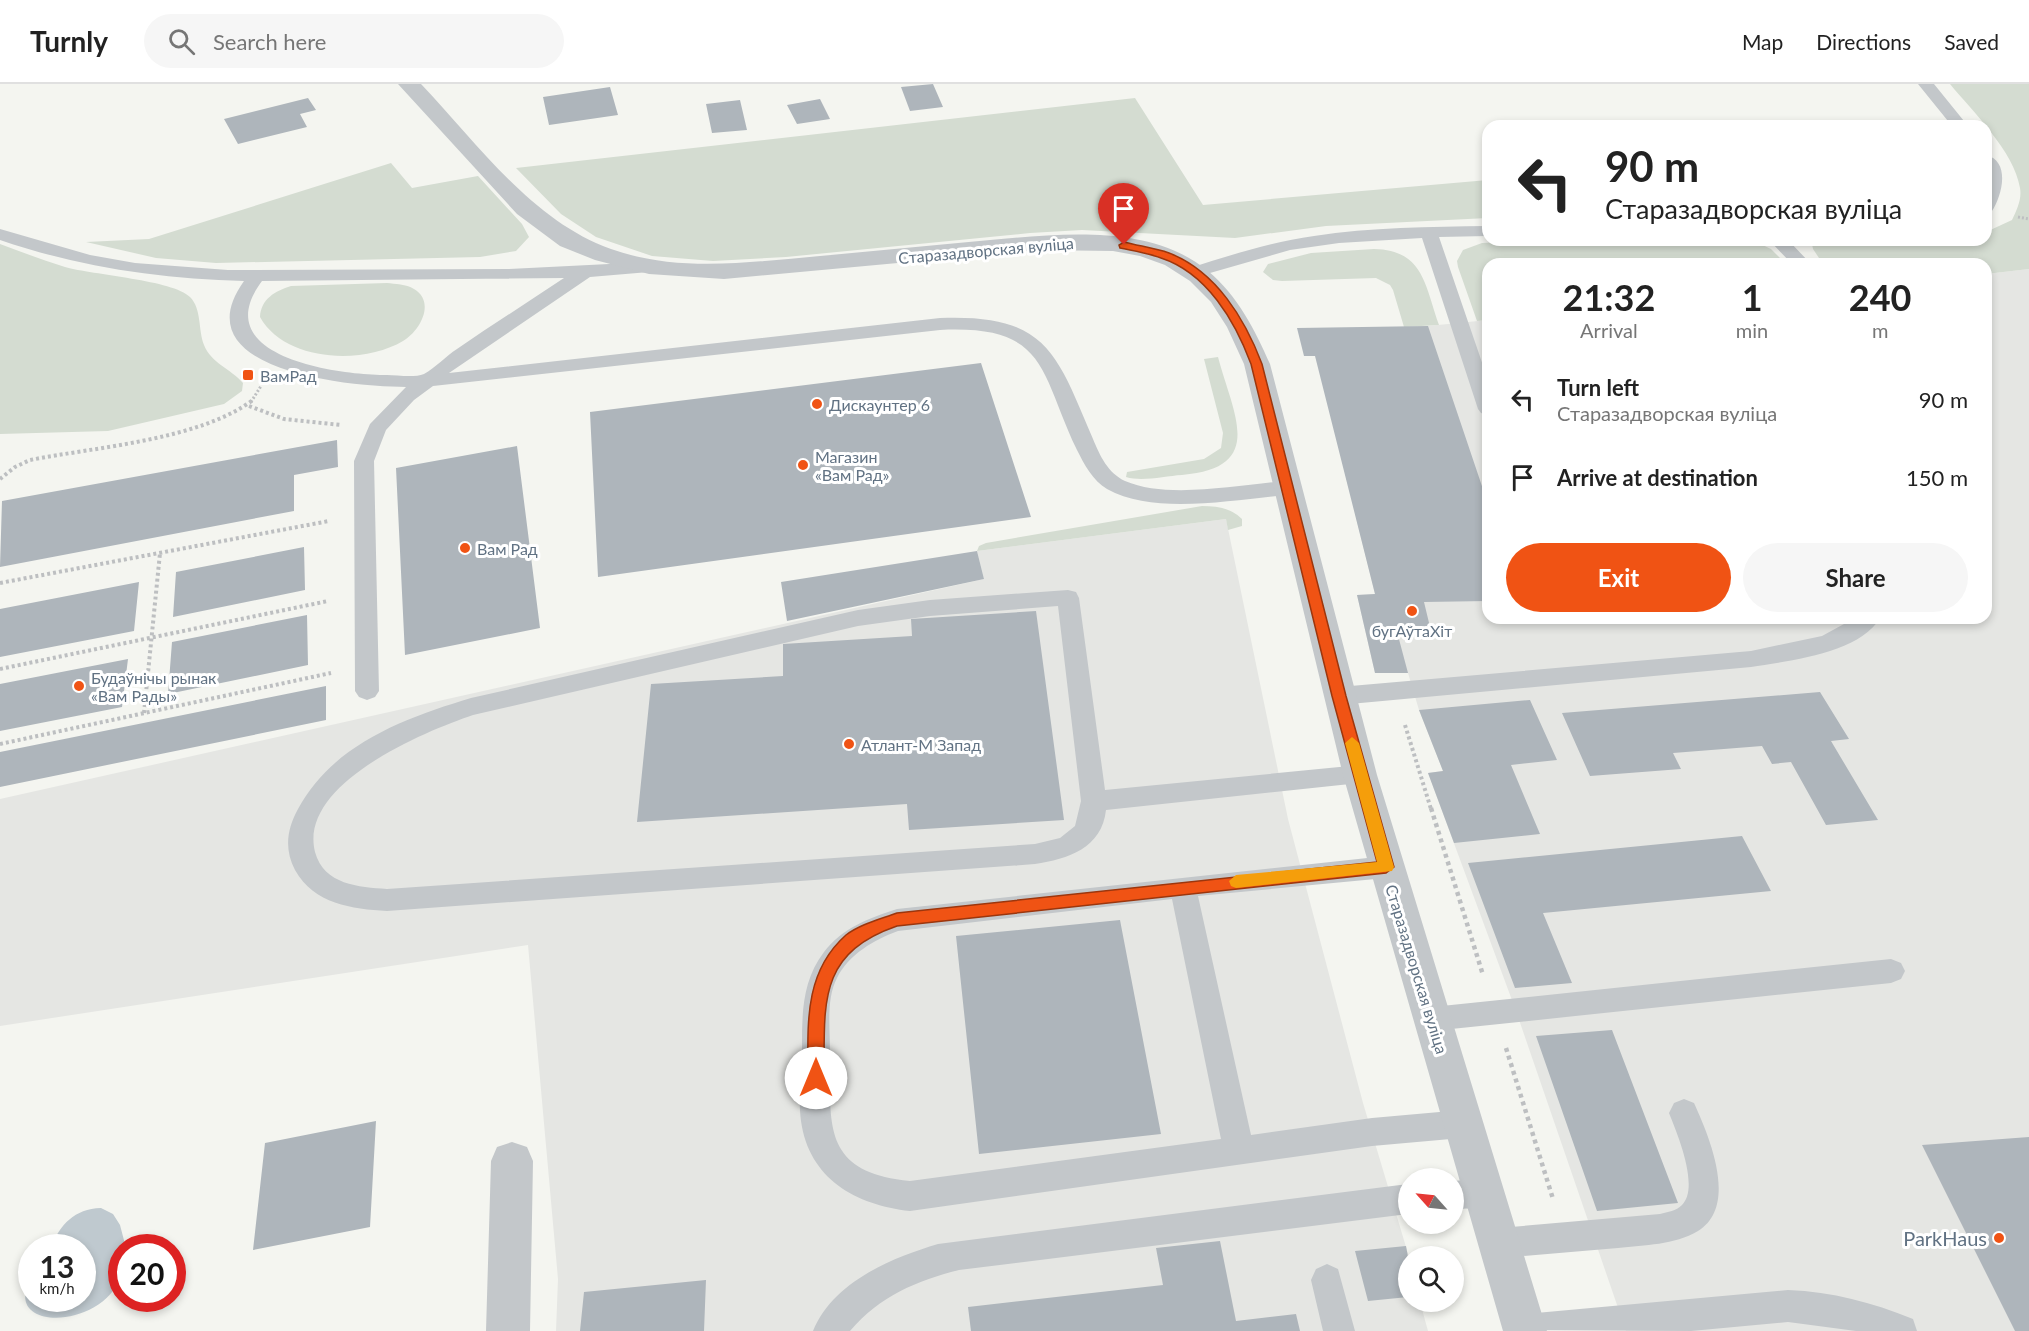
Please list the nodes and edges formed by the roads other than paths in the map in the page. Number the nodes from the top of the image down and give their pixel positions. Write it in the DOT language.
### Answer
graph roads {
  1 [pos="409,84"];
  2 [pos="1926,84"];
  3 [pos="1939,100"];
  4 [pos="1935,120"];
  5 [pos="1955,120"];
  6 [pos="1992,172"];
  7 [pos="1992,196"];
  8 [pos="1482,231"];
  9 [pos="1429,232"];
  10 [pos="0,234"];
  11 [pos="1784,246"];
  12 [pos="1796,258"];
  13 [pos="649,267"];
  14 [pos="1196,272"];
  15 [pos="584,273"];
  16 [pos="256,276"];
  17 [pos="427,378"];
  18 [pos="1482,391"];
  19 [pos="1288,488"];
  20 [pos="1859,624"];
  21 [pos="367,691"];
  22 [pos="1339,696"];
  23 [pos="1360,775"];
  24 [pos="1094,801"];
  25 [pos="1386,867"];
  26 [pos="1183,887"];
  27 [pos="1891,971"];
  28 [pos="1432,1019"];
  29 [pos="1684,1113"];
  30 [pos="1462,1124"];
  31 [pos="1239,1151"];
  32 [pos="512,1161"];
  33 [pos="1468,1194"];
  34 [pos="1398,1200"];
  35 [pos="1499,1243"];
  36 [pos="1327,1280"];
  37 [pos="1525,1330"];
  38 [pos="508,1331"];
  39 [pos="829,1331"];
  40 [pos="1339,1331"];
  41 [pos="1900,1331"];
  1 -- 13 [label="street, Старазадворская вуліца"];
  2 -- 3 [label="lane"];
  3 -- 4 [label="lane"];
  3 -- 5 [label="lane"];
  6 -- 7 [label="lane"];
  8 -- 9 [label="lane"];
  9 -- 14 [label="lane"];
  9 -- 18 [label="lane"];
  10 -- 16 [label="lane"];
  11 -- 12 [label="lane"];
  13 -- 14 [label="street, Старазадворская вуліца"];
  13 -- 15 [label="lane"];
  14 -- 19 [label="street, Старазадворская вуліца"];
  15 -- 16 [label="lane"];
  15 -- 17 [label="lane"];
  16 -- 17 [label="lane"];
  17 -- 19 [label="lane"];
  17 -- 21 [label="lane"];
  19 -- 22 [label="street, Старазадворская вуліца"];
  20 -- 22 [label="lane"];
  22 -- 23 [label="street, Старазадворская вуліца"];
  23 -- 24 [label="lane"];
  23 -- 25 [label="street, Старазадворская вуліца"];
  24 -- 24 [label="lane"];
  25 -- 26 [label="lane"];
  25 -- 28 [label="street, Старазадворская вуліца"];
  26 -- 31 [label="lane"];
  26 -- 31 [label="lane"];
  27 -- 28 [label="lane"];
  28 -- 30 [label="street, Старазадворская вуліца"];
  29 -- 35 [label="lane"];
  30 -- 31 [label="lane"];
  30 -- 33 [label="street, Старазадворская вуліца"];
  32 -- 38 [label="street"];
  33 -- 35 [label="street, Старазадворская вуліца"];
  34 -- 39 [label="lane"];
  35 -- 37 [label="street, Старазадворская вуліца"];
  36 -- 40 [label="lane"];
  37 -- 41 [label="lane"];
}
